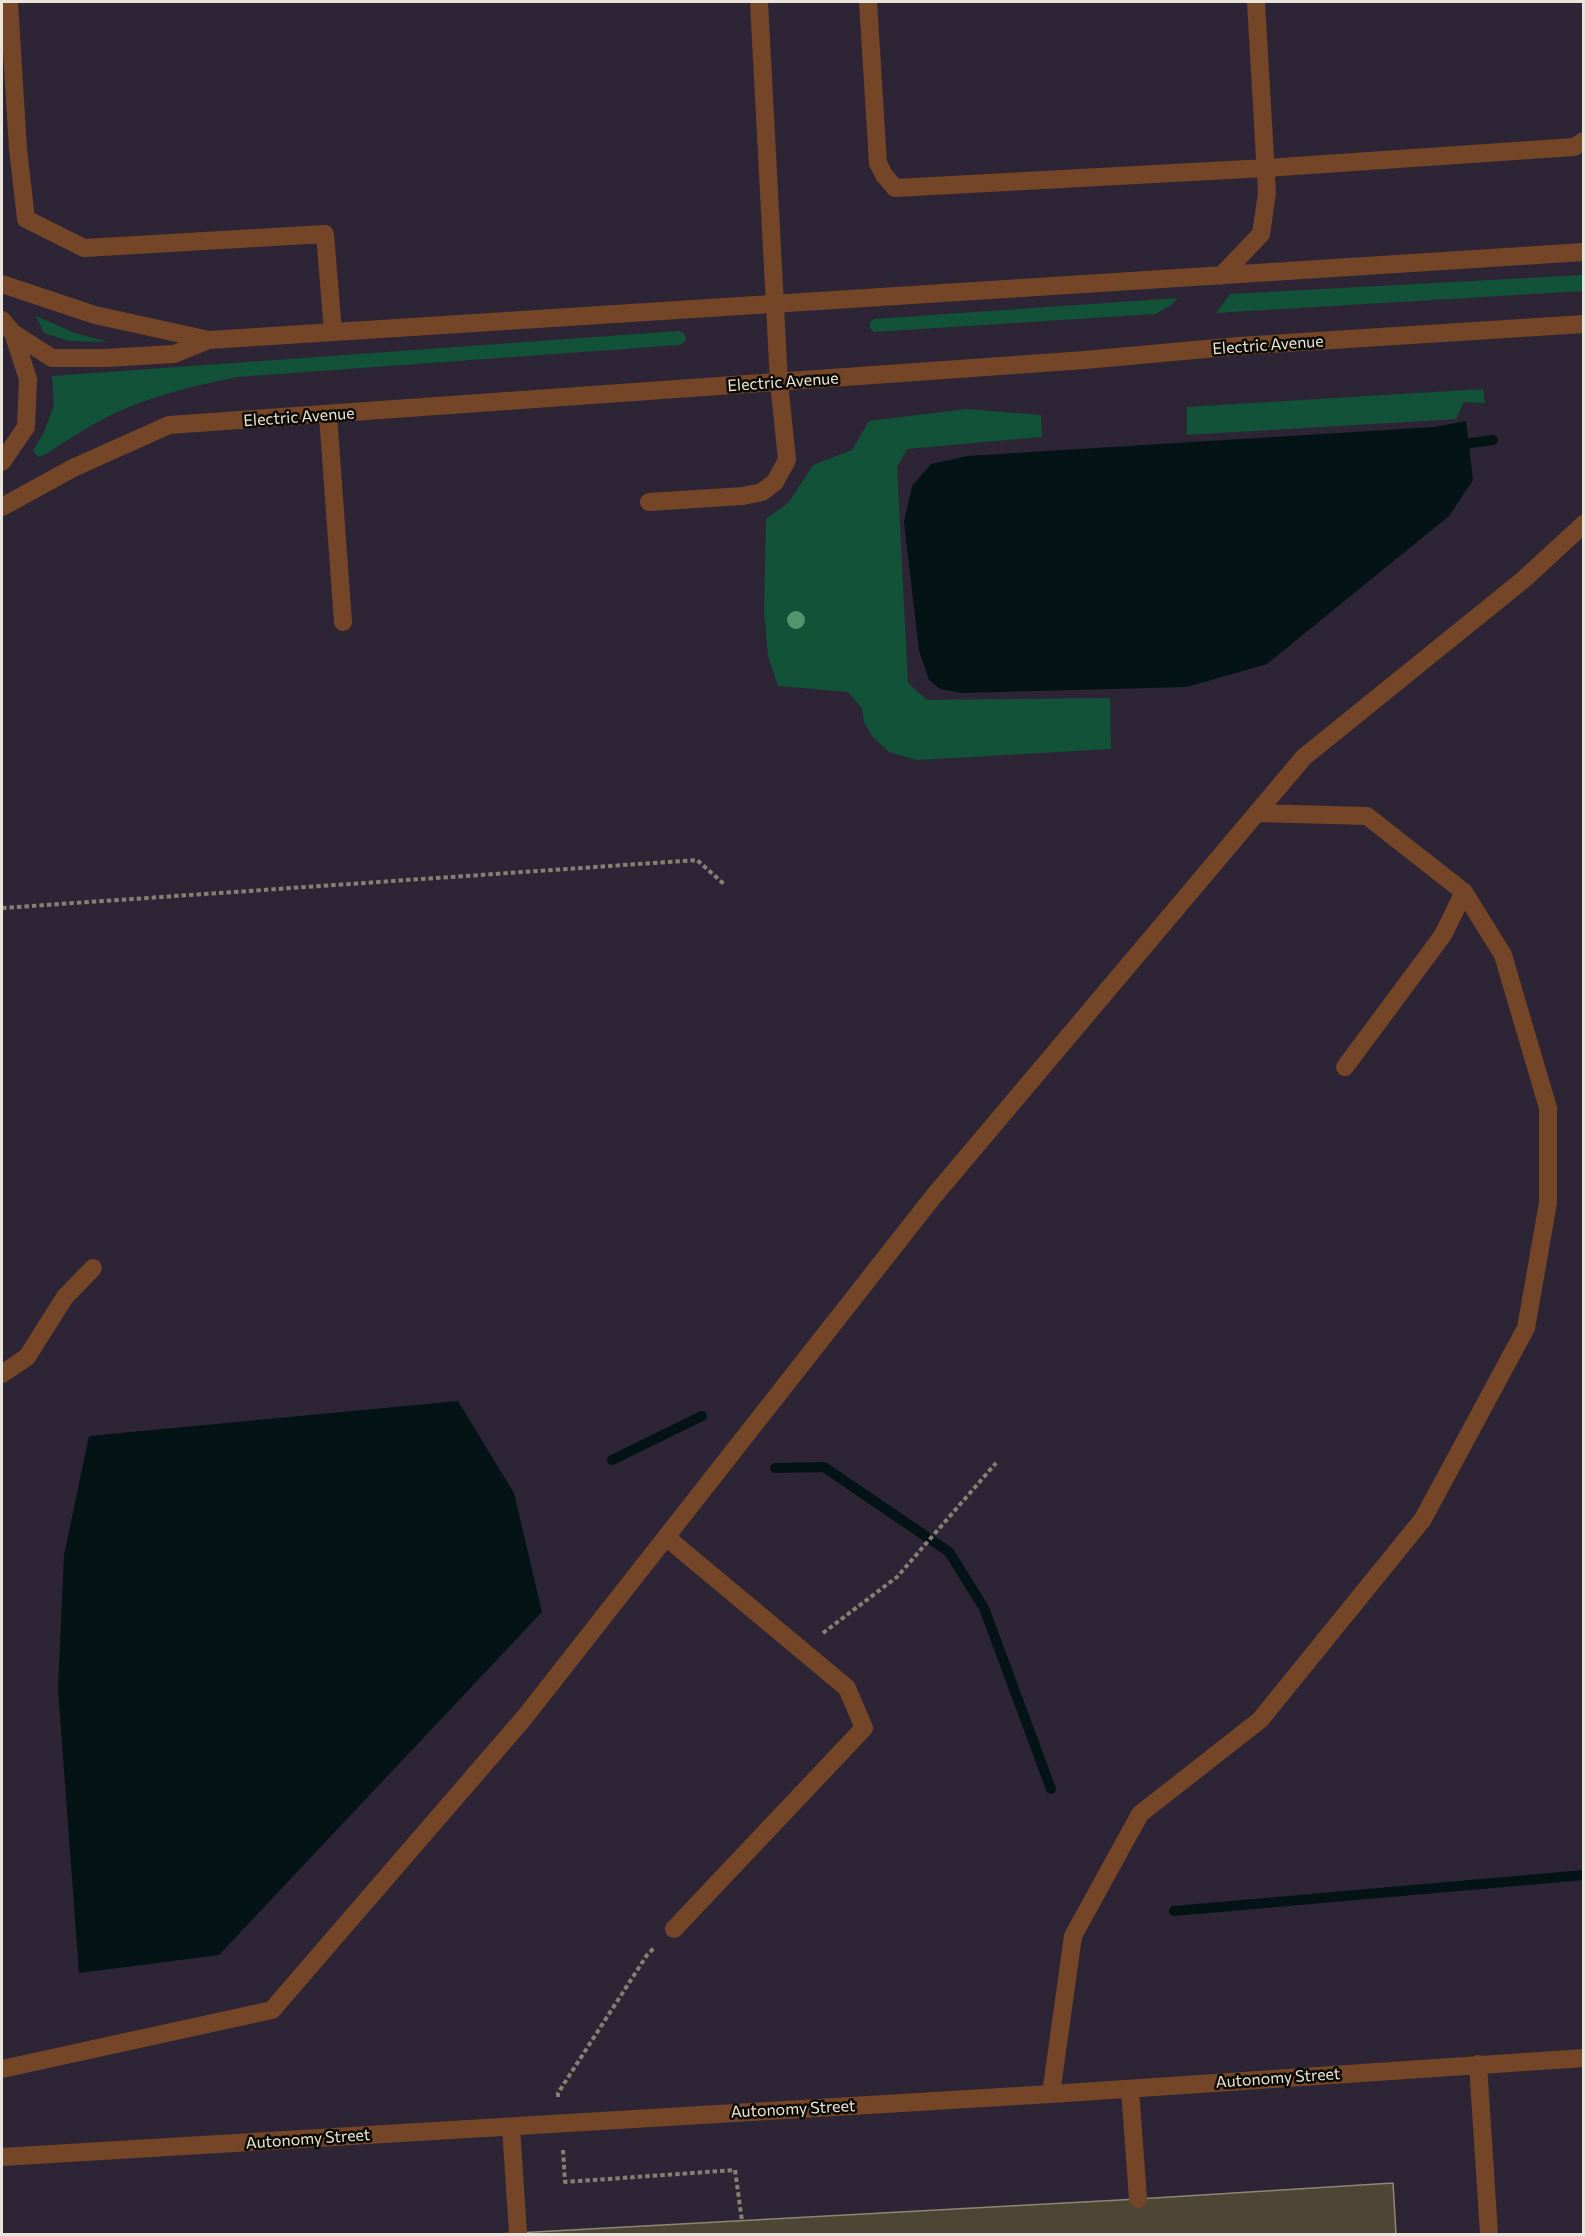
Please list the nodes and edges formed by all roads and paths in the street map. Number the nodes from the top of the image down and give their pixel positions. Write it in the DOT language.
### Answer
graph roads {
  1 [pos="9,2"];
  2 [pos="759,2"];
  3 [pos="868,2"];
  4 [pos="1256,2"];
  5 [pos="1584,141"];
  6 [pos="1266,168"];
  7 [pos="1584,252"];
  8 [pos="1221,276"];
  9 [pos="2,284"];
  10 [pos="776,303"];
  11 [pos="1584,324"];
  12 [pos="7,327"];
  13 [pos="333,332"];
  14 [pos="209,340"];
  15 [pos="779,382"];
  16 [pos="328,415"];
  17 [pos="2,462"];
  18 [pos="649,502"];
  19 [pos="2,507"];
  20 [pos="1584,524"];
  21 [pos="343,622"];
  22 [pos="1257,813"];
  23 [pos="724,884"];
  24 [pos="1464,892"];
  25 [pos="2,908"];
  26 [pos="1345,1067"];
  27 [pos="93,1268"];
  28 [pos="2,1374"];
  29 [pos="996,1463"];
  30 [pos="666,1537"];
  31 [pos="801,1649"];
  32 [pos="674,1929"];
  33 [pos="1584,2058"];
  34 [pos="1478,2064"];
  35 [pos="2,2069"];
  36 [pos="1130,2088"];
  37 [pos="1051,2094"];
  38 [pos="511,2127"];
  39 [pos="2,2157"];
  40 [pos="1138,2199"];
  41 [pos="518,2233"];
  42 [pos="1489,2235"];
  1 -- 13 [label="street"];
  2 -- 10 [label="street"];
  3 -- 6 [label="street"];
  4 -- 6 [label="street"];
  5 -- 6 [label="street"];
  6 -- 8 [label="street"];
  7 -- 8 [label="street"];
  8 -- 10 [label="street"];
  9 -- 14 [label="street"];
  10 -- 13 [label="street"];
  10 -- 15 [label="street"];
  11 -- 15 [label="street, Electric Avenue"];
  12 -- 14 [label="street"];
  12 -- 17 [label="street"];
  13 -- 14 [label="street"];
  15 -- 16 [label="street, Electric Avenue"];
  15 -- 18 [label="street"];
  16 -- 19 [label="street, Electric Avenue"];
  16 -- 21 [label="street"];
  20 -- 22 [label="street"];
  22 -- 24 [label="street"];
  22 -- 30 [label="street"];
  23 -- 25 [label="path"];
  24 -- 26 [label="street"];
  24 -- 37 [label="street"];
  27 -- 28 [label="street"];
  29 -- 31 [label="path"];
  30 -- 31 [label="street"];
  30 -- 35 [label="street"];
  31 -- 32 [label="street"];
  33 -- 34 [label="street, Autonomy Street"];
  34 -- 36 [label="street, Autonomy Street"];
  34 -- 42 [label="street"];
  36 -- 37 [label="street, Autonomy Street"];
  36 -- 40 [label="street"];
  37 -- 38 [label="street, Autonomy Street"];
  38 -- 39 [label="street, Autonomy Street"];
  38 -- 41 [label="street"];
}
